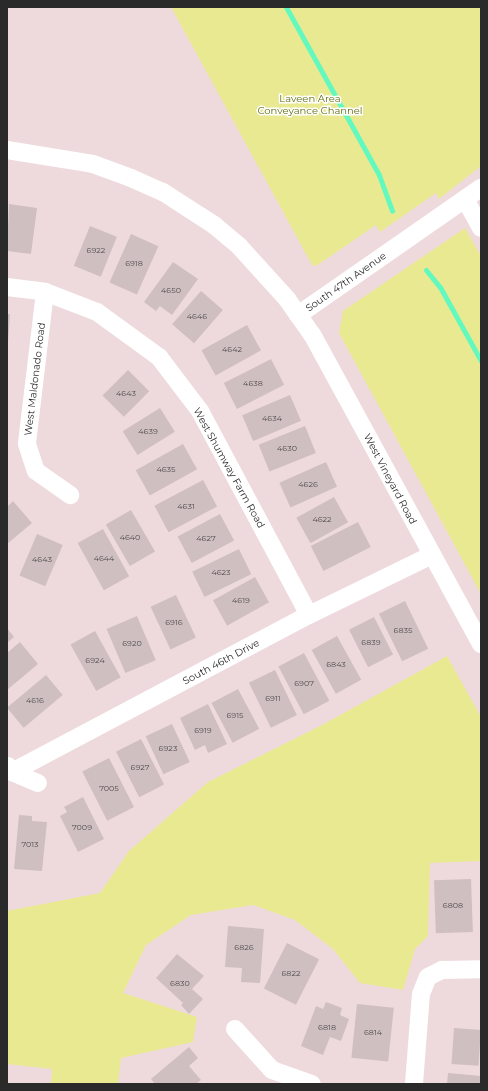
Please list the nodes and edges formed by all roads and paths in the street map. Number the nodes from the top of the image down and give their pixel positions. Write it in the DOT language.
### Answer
graph roads {
  1 [pos="7,150"];
  2 [pos="481,188"];
  3 [pos="465,199"];
  4 [pos="481,228"];
  5 [pos="7,287"];
  6 [pos="45,292"];
  7 [pos="298,315"];
  8 [pos="70,495"];
  9 [pos="432,555"];
  10 [pos="309,615"];
  11 [pos="481,644"];
  12 [pos="10,769"];
  13 [pos="38,783"];
  14 [pos="481,969"];
  15 [pos="235,1029"];
  16 [pos="312,1084"];
  17 [pos="414,1084"];
  1 -- 7 [label="street, South 47th Avenue"];
  2 -- 3 [label="street, South 47th Avenue"];
  3 -- 4 [label="street"];
  3 -- 7 [label="street, South 47th Avenue"];
  5 -- 6 [label="street, West Shumway Farm Road"];
  6 -- 8 [label="street, West Maldonado Road"];
  6 -- 10 [label="street, West Shumway Farm Road"];
  7 -- 9 [label="street, West Vineyard Road"];
  9 -- 10 [label="street, South 46th Drive"];
  9 -- 11 [label="street, West Vineyard Road"];
  10 -- 12 [label="street, South 46th Drive"];
  12 -- 13 [label="street"];
  14 -- 17 [label="street"];
  15 -- 16 [label="street"];
}
